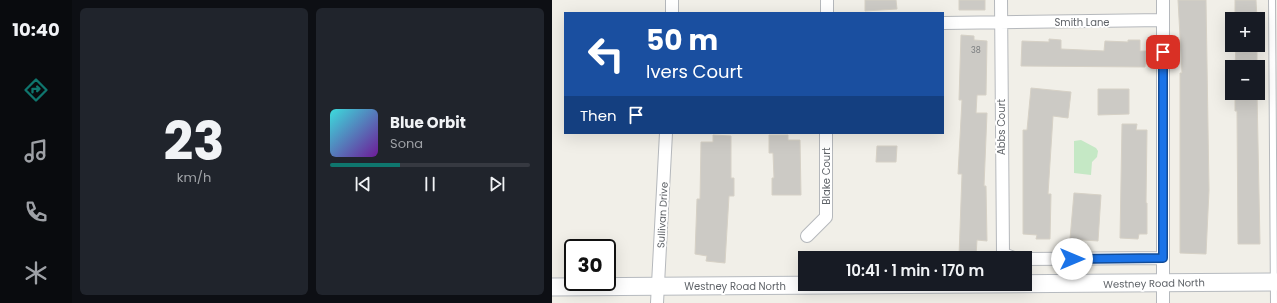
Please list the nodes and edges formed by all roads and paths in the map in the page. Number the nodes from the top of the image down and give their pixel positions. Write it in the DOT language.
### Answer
graph roads {
  1 [pos="672,0"];
  2 [pos="827,0"];
  3 [pos="1001,0"];
  4 [pos="1163,0"];
  5 [pos="1272,0"];
  6 [pos="672,12"];
  7 [pos="827,12"];
  8 [pos="1163,20"];
  9 [pos="944,23"];
  10 [pos="1001,23"];
  11 [pos="666,134"];
  12 [pos="826,134"];
  13 [pos="807,236"];
  14 [pos="1008,251"];
  15 [pos="1276,251"];
  16 [pos="1163,258"];
  17 [pos="1032,260"];
  18 [pos="1276,282"];
  19 [pos="1163,283"];
  20 [pos="552,287"];
  21 [pos="657,295"];
  22 [pos="1164,303"];
  23 [pos="1274,303"];
  1 -- 6 [label="street"];
  2 -- 7 [label="street"];
  3 -- 10 [label="street, Abbs Court"];
  4 -- 8 [label="street"];
  5 -- 15 [label="lane"];
  8 -- 10 [label="street, Smith Lane"];
  8 -- 16 [label="street"];
  9 -- 10 [label="street, Smith Lane"];
  10 -- 14 [label="street, Abbs Court"];
  11 -- 21 [label="street, Sullivan Drive"];
  12 -- 13 [label="street, Blake Court"];
  15 -- 18 [label="lane"];
  16 -- 17 [label="street"];
  16 -- 19 [label="street"];
  18 -- 19 [label="main road, Westney Road North"];
  18 -- 23 [label="lane"];
  19 -- 21 [label="main road, Westney Road North"];
  19 -- 22 [label="street"];
  20 -- 21 [label="main road, Westney Road North"];
}
